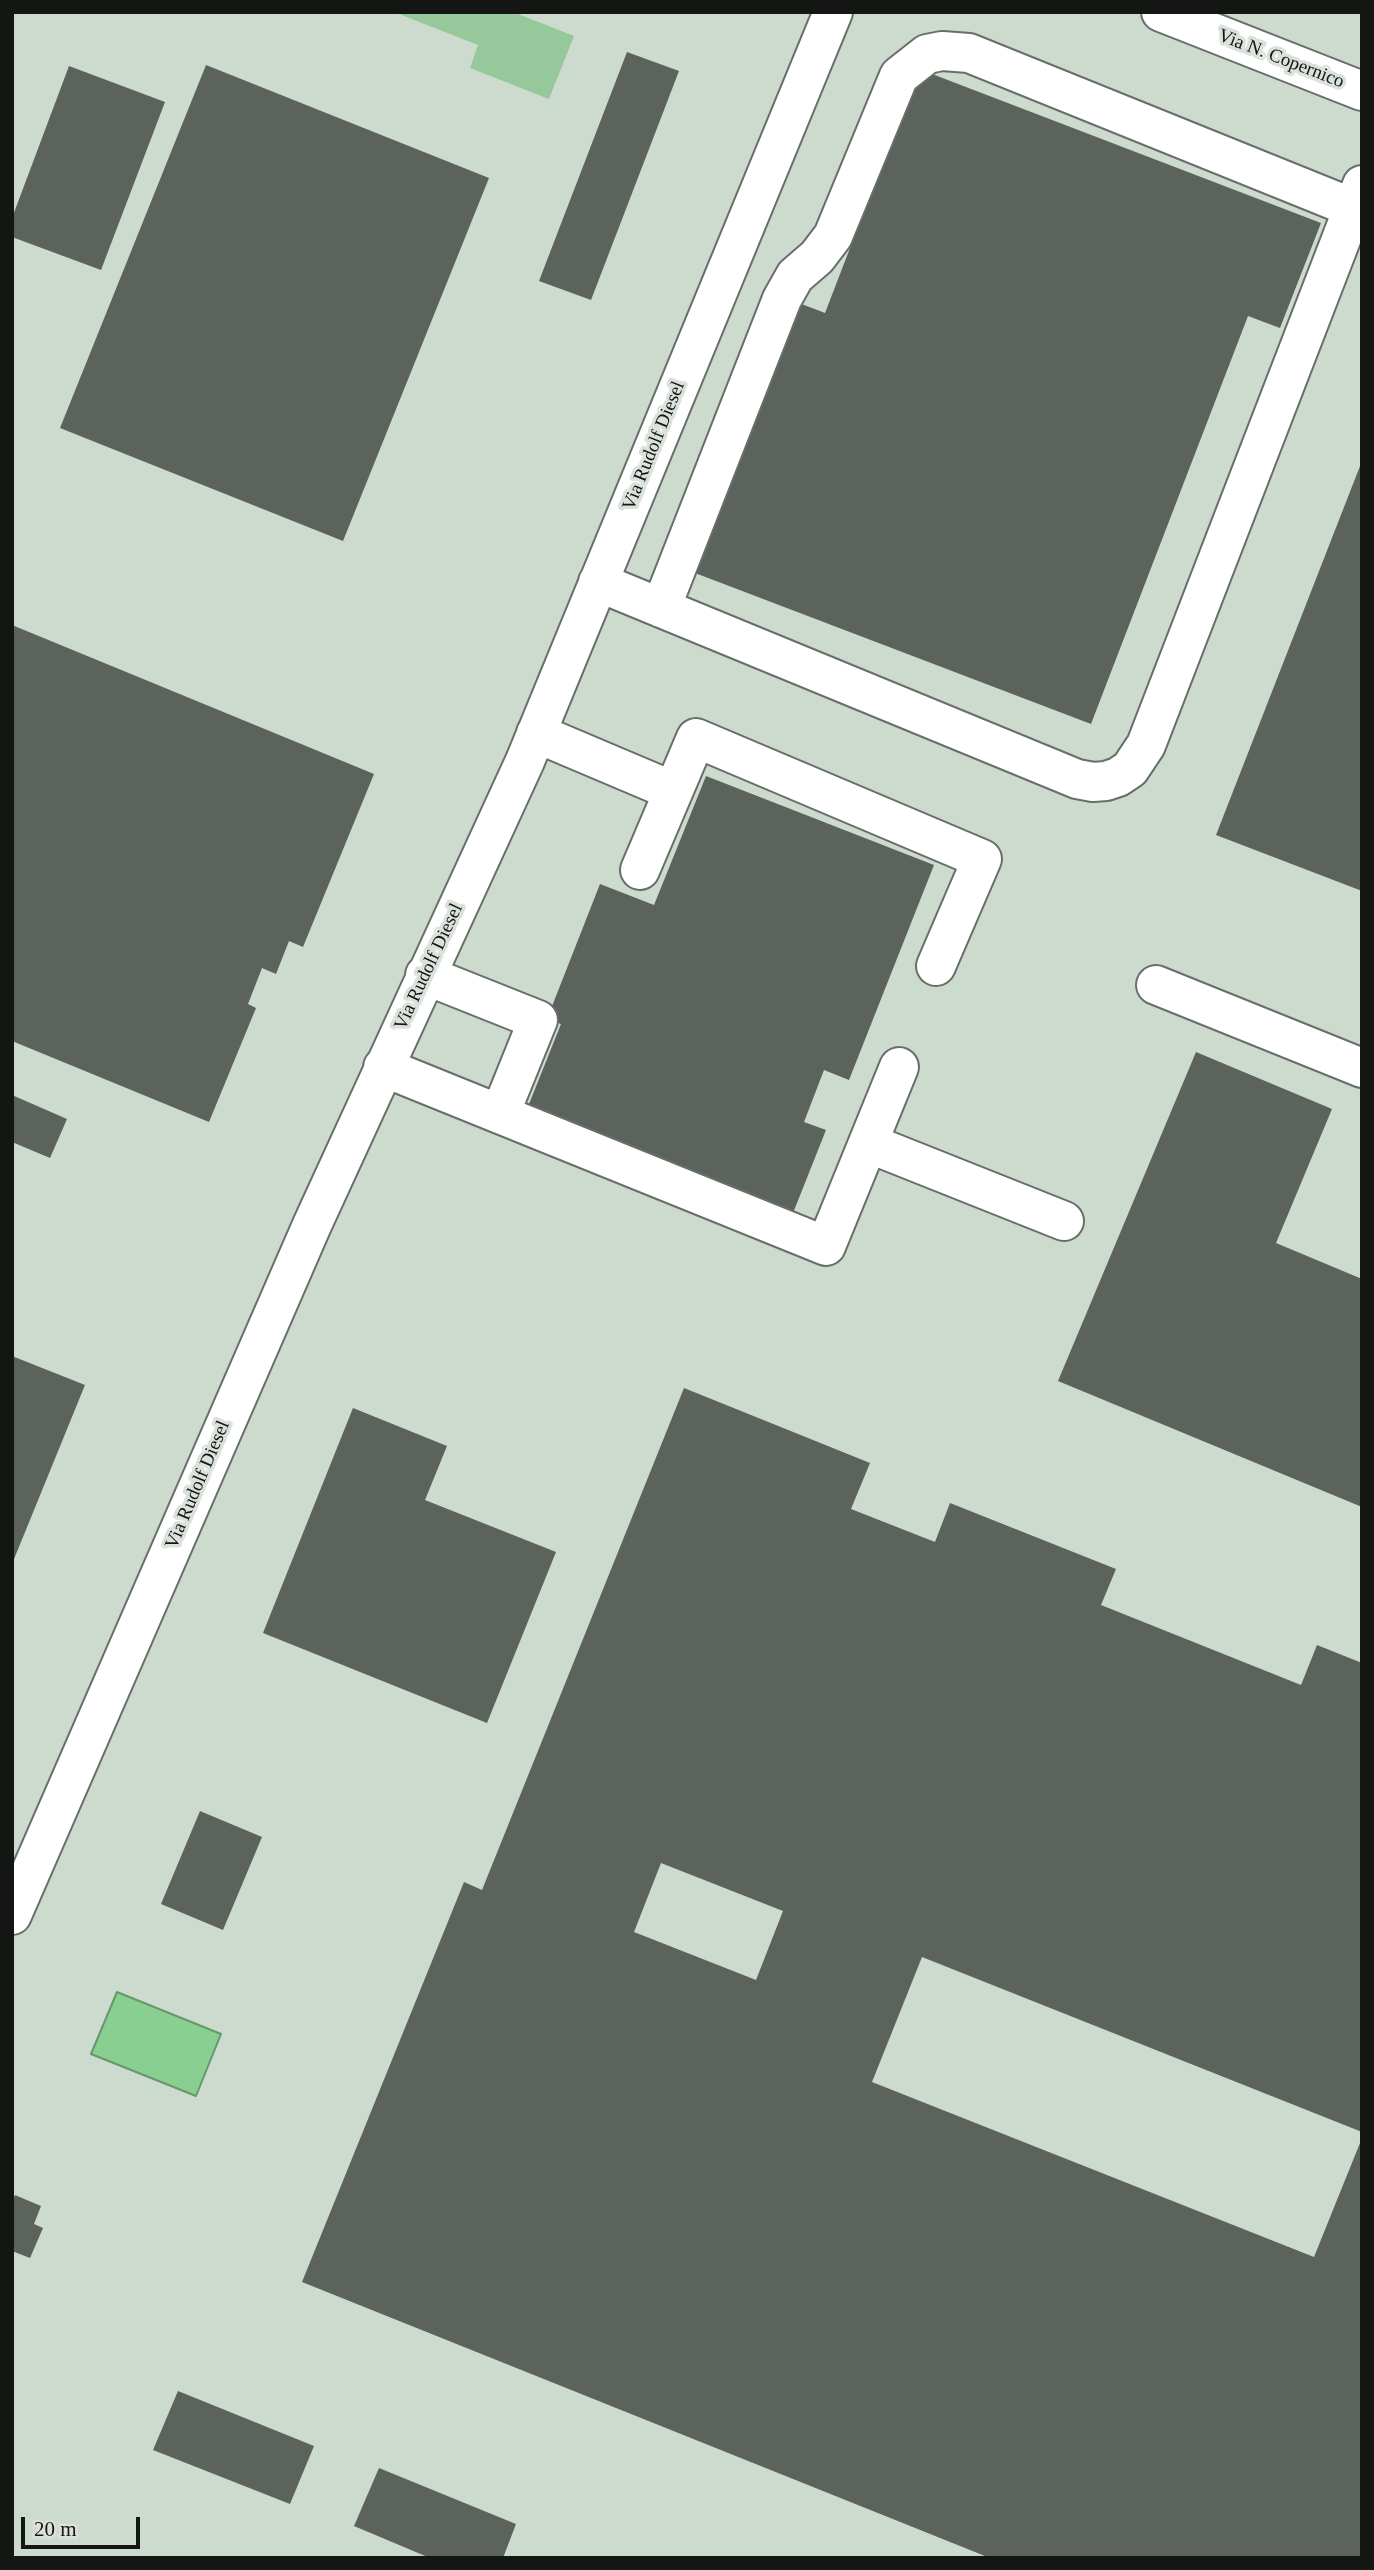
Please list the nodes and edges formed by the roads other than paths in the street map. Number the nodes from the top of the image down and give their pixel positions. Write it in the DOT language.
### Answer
graph roads {
  1 [pos="833,12"];
  2 [pos="1161,12"];
  3 [pos="1233,25"];
  4 [pos="1362,91"];
  5 [pos="1357,197"];
  6 [pos="598,582"];
  7 [pos="661,608"];
  8 [pos="536,733"];
  9 [pos="673,791"];
  10 [pos="640,870"];
  11 [pos="936,966"];
  12 [pos="425,975"];
  13 [pos="1156,985"];
  14 [pos="383,1067"];
  15 [pos="899,1067"];
  16 [pos="1362,1068"];
  17 [pos="500,1114"];
  18 [pos="868,1143"];
  19 [pos="1064,1221"];
  20 [pos="12,1915"];
  1 -- 6 [label="street, Via Rudolf Diesel"];
  2 -- 3 [label="street, Via N. Copernico"];
  3 -- 4 [label="street, Via N. Copernico"];
  5 -- 7 [label="street"];
  5 -- 7 [label="street"];
  6 -- 7 [label="street"];
  6 -- 8 [label="street, Via Rudolf Diesel"];
  8 -- 9 [label="street"];
  8 -- 12 [label="street, Via Rudolf Diesel"];
  9 -- 10 [label="street"];
  9 -- 11 [label="street"];
  12 -- 14 [label="street, Via Rudolf Diesel"];
  12 -- 17 [label="street"];
  13 -- 16 [label="street"];
  14 -- 17 [label="street"];
  14 -- 20 [label="street, Via Rudolf Diesel"];
  15 -- 18 [label="street"];
  17 -- 18 [label="street"];
  18 -- 19 [label="street"];
}
